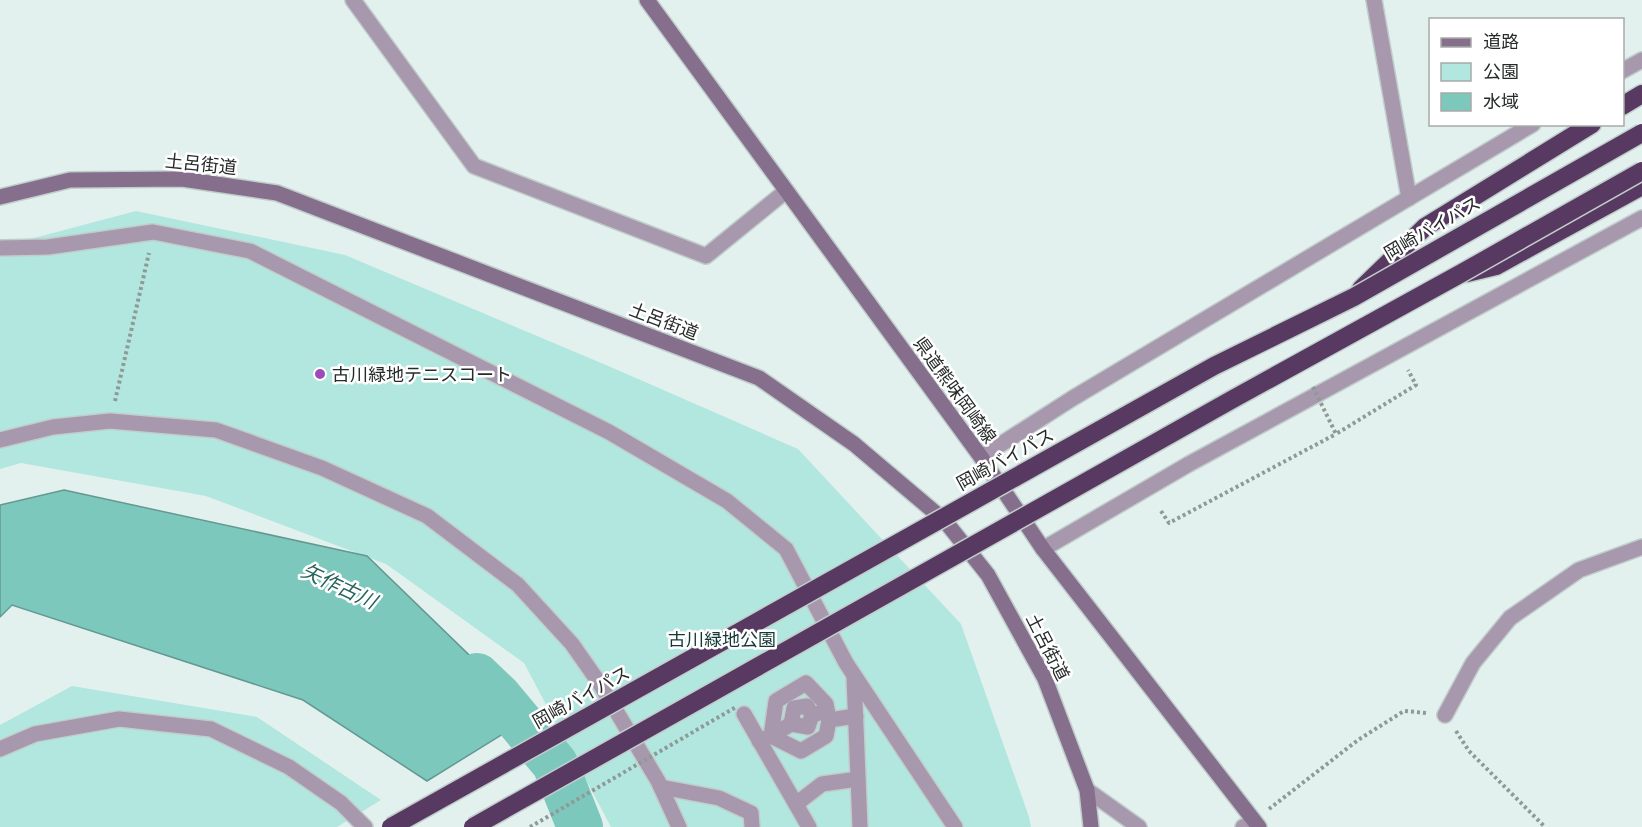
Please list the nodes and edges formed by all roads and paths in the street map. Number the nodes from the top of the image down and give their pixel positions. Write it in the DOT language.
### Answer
graph roads {
  1 [pos="353,0"];
  2 [pos="647,0"];
  3 [pos="1374,0"];
  4 [pos="1642,60"];
  5 [pos="1624,70"];
  6 [pos="1642,94"];
  7 [pos="1624,105"];
  8 [pos="1530,126"];
  9 [pos="1589,126"];
  10 [pos="1642,133"];
  11 [pos="1642,171"];
  12 [pos="1642,186"];
  13 [pos="786,191"];
  14 [pos="0,197"];
  15 [pos="1409,198"];
  16 [pos="1642,218"];
  17 [pos="153,232"];
  18 [pos="0,248"];
  19 [pos="1460,274"];
  20 [pos="1354,297"];
  21 [pos="1408,370"];
  22 [pos="1313,387"];
  23 [pos="110,421"];
  24 [pos="1336,434"];
  25 [pos="0,440"];
  26 [pos="981,457"];
  27 [pos="1161,512"];
  28 [pos="1642,547"];
  29 [pos="1042,549"];
  30 [pos="854,676"];
  31 [pos="744,714"];
  32 [pos="828,715"];
  33 [pos="1445,715"];
  34 [pos="856,716"];
  35 [pos="765,738"];
  36 [pos="0,749"];
  37 [pos="858,779"];
  38 [pos="661,787"];
  39 [pos="1087,790"];
  40 [pos="796,804"];
  41 [pos="1252,825"];
  42 [pos="365,827"];
  43 [pos="391,827"];
  44 [pos="473,827"];
  45 [pos="678,827"];
  46 [pos="752,827"];
  47 [pos="809,827"];
  48 [pos="860,827"];
  49 [pos="955,827"];
  50 [pos="1091,827"];
  51 [pos="1138,827"];
  52 [pos="1545,827"];
  1 -- 13 [label="street"];
  2 -- 13 [label="street, 県道熊味岡崎線"];
  3 -- 15 [label="street"];
  4 -- 5 [label="street"];
  6 -- 7 [label="highway"];
  8 -- 15 [label="street"];
  9 -- 20 [label="highway, bridge"];
  10 -- 20 [label="highway, 岡崎バイパス, bridge"];
  11 -- 19 [label="highway, bridge"];
  12 -- 19 [label="highway, bridge"];
  13 -- 26 [label="street, 県道熊味岡崎線"];
  14 -- 39 [label="street, 土呂街道"];
  15 -- 26 [label="street"];
  16 -- 29 [label="street"];
  17 -- 18 [label="street"];
  17 -- 23 [label="path"];
  17 -- 30 [label="street"];
  19 -- 44 [label="highway, bridge"];
  20 -- 43 [label="highway, 岡崎バイパス, bridge"];
  21 -- 24 [label="path, bridge"];
  22 -- 24 [label="path, bridge"];
  23 -- 25 [label="street"];
  23 -- 38 [label="street"];
  24 -- 27 [label="path"];
  26 -- 29 [label="street, 県道熊味岡崎線"];
  28 -- 33 [label="street"];
  29 -- 41 [label="street, 県道熊味岡崎線"];
  30 -- 34 [label="street"];
  30 -- 49 [label="street"];
  31 -- 35 [label="street"];
  32 -- 34 [label="street"];
  32 -- 35 [label="street"];
  32 -- 35 [label="street"];
  32 -- 35 [label="street"];
  33 -- 41 [label="path"];
  33 -- 52 [label="path"];
  34 -- 37 [label="street"];
  35 -- 40 [label="street"];
  36 -- 42 [label="street"];
  37 -- 40 [label="street"];
  37 -- 48 [label="street"];
  38 -- 45 [label="street"];
  38 -- 46 [label="street"];
  39 -- 50 [label="street, 土呂街道"];
  39 -- 51 [label="street"];
  40 -- 47 [label="street"];
}
